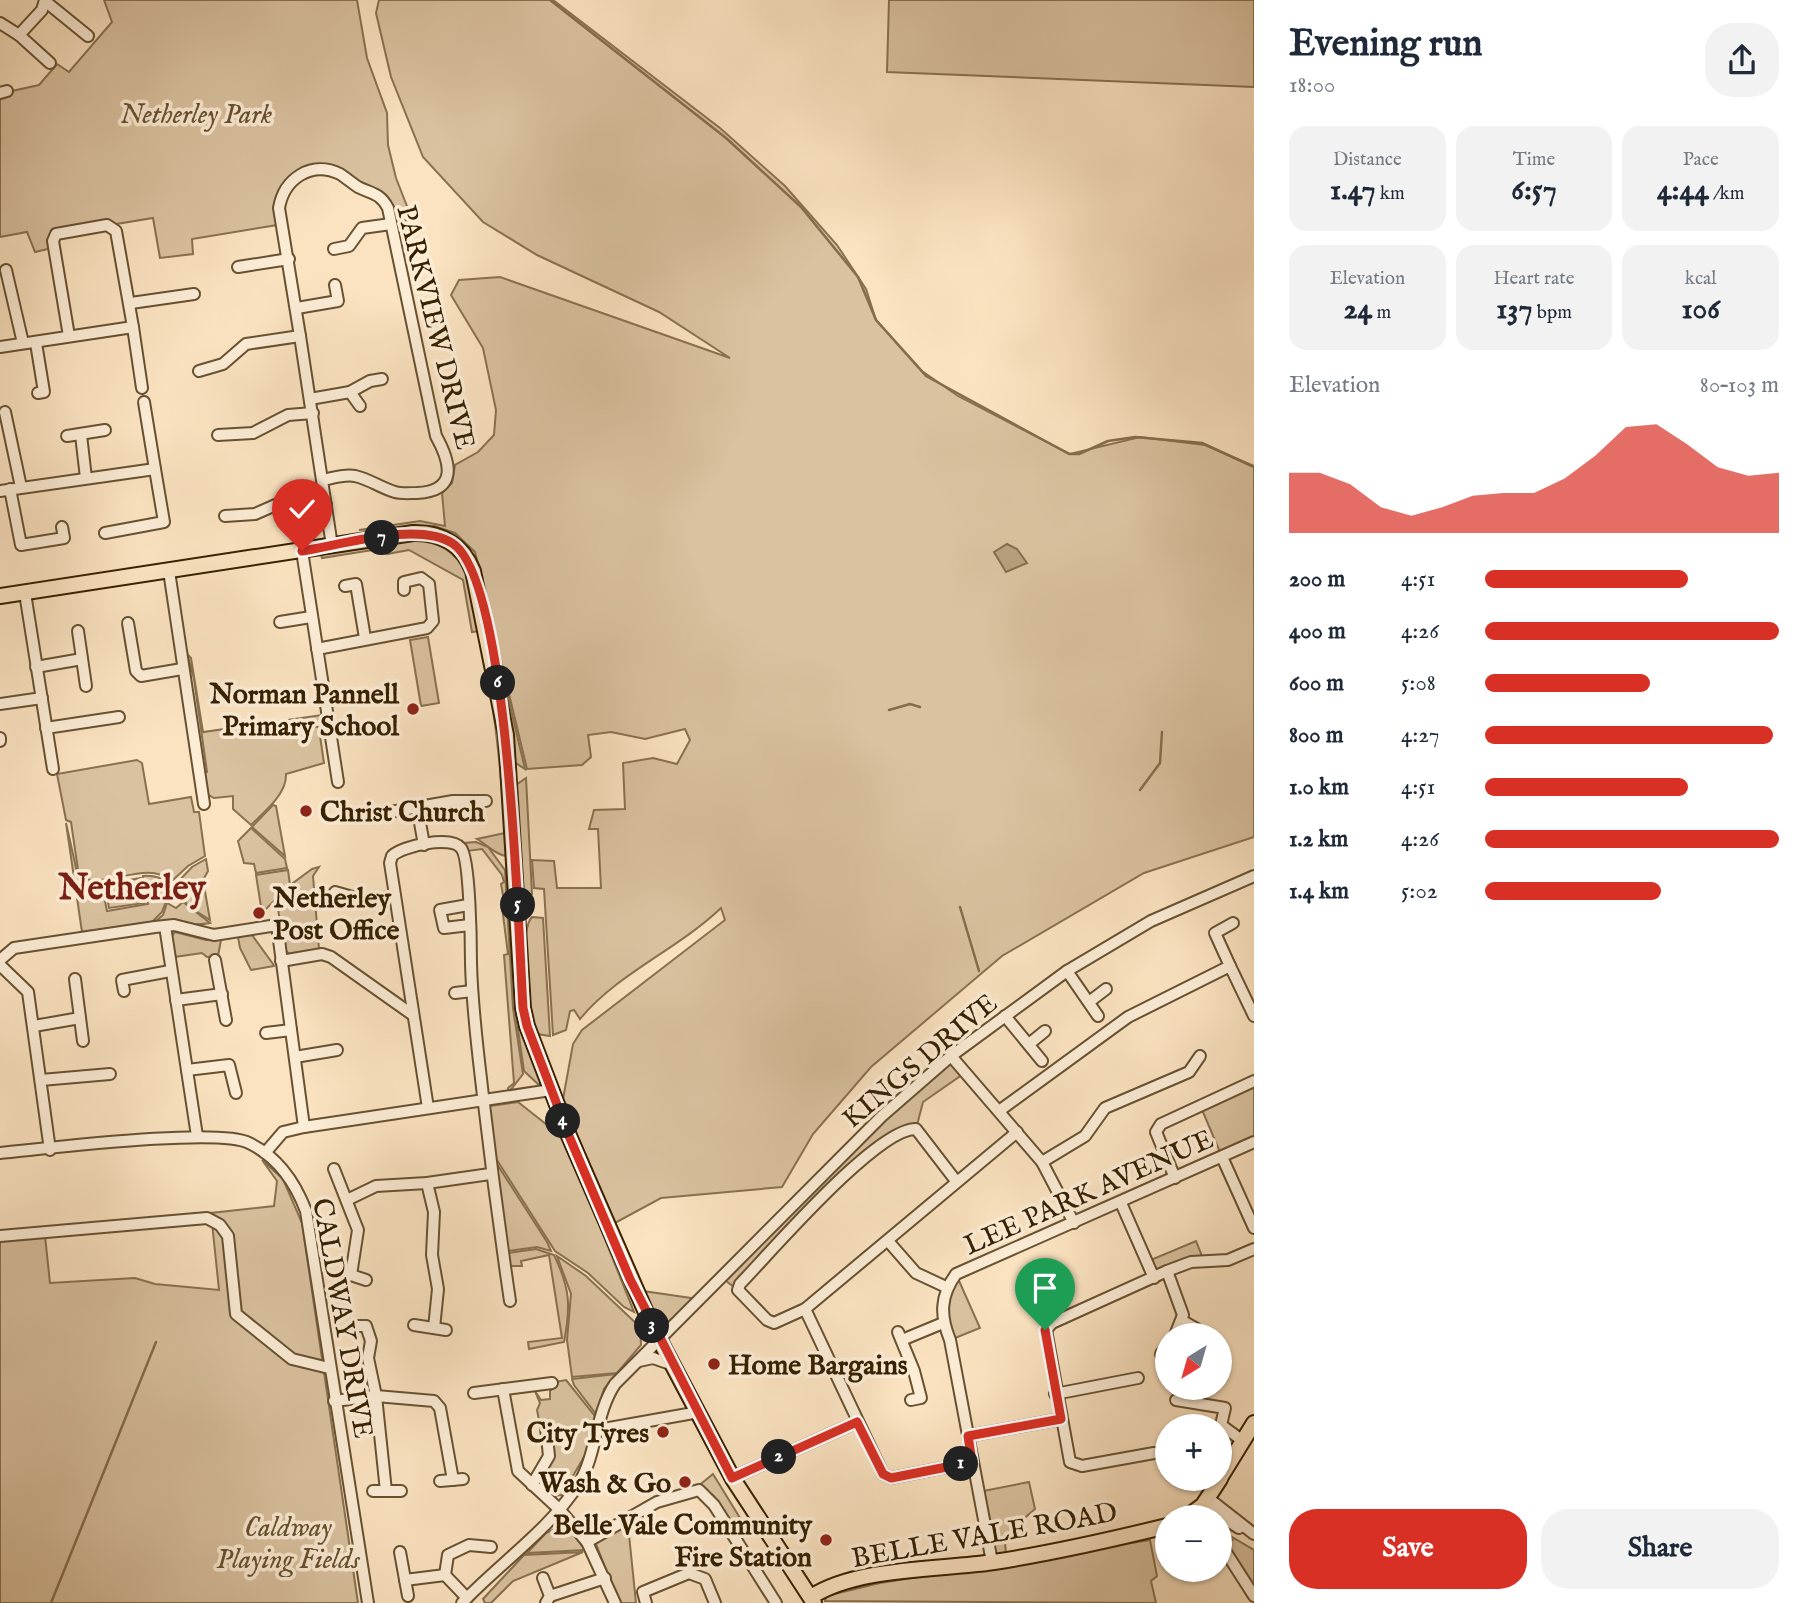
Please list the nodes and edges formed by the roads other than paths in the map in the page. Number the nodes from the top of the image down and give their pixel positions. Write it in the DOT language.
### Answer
graph roads {
  1 [pos="45,1"];
  2 [pos="0,23"];
  3 [pos="19,35"];
  4 [pos="88,36"];
  5 [pos="50,62"];
  6 [pos="391,224"];
  7 [pos="334,249"];
  8 [pos="289,259"];
  9 [pos="238,268"];
  10 [pos="6,270"];
  11 [pos="335,285"];
  12 [pos="194,293"];
  13 [pos="131,303"];
  14 [pos="298,308"];
  15 [pos="133,327"];
  16 [pos="69,336"];
  17 [pos="300,336"];
  18 [pos="23,343"];
  19 [pos="37,343"];
  20 [pos="0,347"];
  21 [pos="199,371"];
  22 [pos="382,379"];
  23 [pos="142,388"];
  24 [pos="350,392"];
  25 [pos="38,393"];
  26 [pos="310,399"];
  27 [pos="144,402"];
  28 [pos="360,406"];
  29 [pos="5,412"];
  30 [pos="313,413"];
  31 [pos="105,430"];
  32 [pos="81,435"];
  33 [pos="218,435"];
  34 [pos="67,436"];
  35 [pos="155,469"];
  36 [pos="86,478"];
  37 [pos="323,480"];
  38 [pos="10,489"];
  39 [pos="326,504"];
  40 [pos="225,516"];
  41 [pos="62,527"];
  42 [pos="106,533"];
  43 [pos="332,546"];
  44 [pos="302,551"];
  45 [pos="169,571"];
  46 [pos="345,586"];
  47 [pos="404,590"];
  48 [pos="26,593"];
  49 [pos="0,596"];
  50 [pos="311,617"];
  51 [pos="280,622"];
  52 [pos="128,623"];
  53 [pos="78,631"];
  54 [pos="365,638"];
  55 [pos="317,649"];
  56 [pos="82,659"];
  57 [pos="36,667"];
  58 [pos="182,669"];
  59 [pos="86,686"];
  60 [pos="42,698"];
  61 [pos="0,704"];
  62 [pos="119,717"];
  63 [pos="46,728"];
  64 [pos="53,769"];
  65 [pos="338,782"];
  66 [pos="486,801"];
  67 [pos="204,804"];
  68 [pos="417,806"];
  69 [pos="362,817"];
  70 [pos="424,845"];
  71 [pos="1254,876"];
  72 [pos="335,892"];
  73 [pos="395,896"];
  74 [pos="468,905"];
  75 [pos="1233,923"];
  76 [pos="470,925"];
  77 [pos="166,926"];
  78 [pos="215,960"];
  79 [pos="281,961"];
  80 [pos="0,963"];
  81 [pos="1230,966"];
  82 [pos="170,971"];
  83 [pos="1067,971"];
  84 [pos="75,979"];
  85 [pos="1106,989"];
  86 [pos="472,990"];
  87 [pos="124,991"];
  88 [pos="1249,992"];
  89 [pos="455,993"];
  90 [pos="222,994"];
  91 [pos="176,1000"];
  92 [pos="1089,1002"];
  93 [pos="413,1015"];
  94 [pos="1005,1016"];
  95 [pos="1098,1016"];
  96 [pos="1254,1016"];
  97 [pos="80,1018"];
  98 [pos="226,1020"];
  99 [pos="34,1026"];
  100 [pos="291,1030"];
  101 [pos="1045,1031"];
  102 [pos="266,1033"];
  103 [pos="83,1041"];
  104 [pos="1029,1044"];
  105 [pos="337,1050"];
  106 [pos="951,1056"];
  107 [pos="1200,1056"];
  108 [pos="295,1057"];
  109 [pos="1042,1061"];
  110 [pos="187,1070"];
  111 [pos="110,1073"];
  112 [pos="41,1080"];
  113 [pos="1254,1081"];
  114 [pos="551,1090"];
  115 [pos="236,1093"];
  116 [pos="484,1102"];
  117 [pos="428,1108"];
  118 [pos="999,1111"];
  119 [pos="304,1127"];
  120 [pos="1017,1132"];
  121 [pos="197,1136"];
  122 [pos="1254,1142"];
  123 [pos="50,1150"];
  124 [pos="0,1153"];
  125 [pos="265,1153"];
  126 [pos="1222,1157"];
  127 [pos="1042,1162"];
  128 [pos="334,1169"];
  129 [pos="490,1174"];
  130 [pos="1175,1178"];
  131 [pos="957,1181"];
  132 [pos="427,1183"];
  133 [pos="349,1199"];
  134 [pos="1121,1203"];
  135 [pos="1074,1223"];
  136 [pos="1254,1228"];
  137 [pos="0,1236"];
  138 [pos="888,1241"];
  139 [pos="1254,1249"];
  140 [pos="1167,1271"];
  141 [pos="1154,1278"];
  142 [pos="366,1280"];
  143 [pos="946,1287"];
  144 [pos="510,1301"];
  145 [pos="805,1309"];
  146 [pos="1183,1321"];
  147 [pos="943,1323"];
  148 [pos="1186,1323"];
  149 [pos="414,1325"];
  150 [pos="357,1326"];
  151 [pos="434,1328"];
  152 [pos="446,1330"];
  153 [pos="659,1340"];
  154 [pos="637,1362"];
  155 [pos="673,1365"];
  156 [pos="329,1368"];
  157 [pos="1138,1377"];
  158 [pos="552,1382"];
  159 [pos="503,1389"];
  160 [pos="474,1394"];
  161 [pos="1055,1394"];
  162 [pos="376,1396"];
  163 [pos="911,1400"];
  164 [pos="1176,1400"];
  165 [pos="334,1401"];
  166 [pos="699,1412"];
  167 [pos="1061,1419"];
  168 [pos="857,1422"];
  169 [pos="1254,1423"];
  170 [pos="546,1428"];
  171 [pos="598,1430"];
  172 [pos="968,1436"];
  173 [pos="1242,1441"];
  174 [pos="1154,1453"];
  175 [pos="1232,1458"];
  176 [pos="972,1462"];
  177 [pos="732,1478"];
  178 [pos="440,1481"];
  179 [pos="533,1485"];
  180 [pos="373,1491"];
  181 [pos="386,1491"];
  182 [pos="401,1491"];
  183 [pos="1212,1491"];
  184 [pos="1205,1501"];
  185 [pos="1200,1505"];
  186 [pos="559,1509"];
  187 [pos="1232,1527"];
  188 [pos="1155,1528"];
  189 [pos="1239,1528"];
  190 [pos="1253,1533"];
  191 [pos="587,1542"];
  192 [pos="491,1547"];
  193 [pos="400,1552"];
  194 [pos="1232,1558"];
  195 [pos="992,1562"];
  196 [pos="445,1575"];
  197 [pos="543,1578"];
  198 [pos="605,1578"];
  199 [pos="405,1580"];
  200 [pos="408,1596"];
  201 [pos="1254,1596"];
  202 [pos="464,1600"];
  203 [pos="548,1600"];
  204 [pos="812,1600"];
  205 [pos="368,1603"];
  206 [pos="615,1603"];
  207 [pos="646,1603"];
  208 [pos="715,1603"];
  209 [pos="776,1603"];
  1 -- 3 [label="street"];
  1 -- 4 [label="street"];
  2 -- 3 [label="street"];
  3 -- 5 [label="street"];
  6 -- 7 [label="street"];
  6 -- 8 [label="street, PARKVIEW DRIVE"];
  6 -- 37 [label="street, PARKVIEW DRIVE"];
  8 -- 9 [label="street"];
  8 -- 14 [label="street"];
  10 -- 18 [label="street"];
  11 -- 14 [label="street"];
  12 -- 13 [label="street"];
  13 -- 15 [label="street"];
  13 -- 16 [label="street"];
  14 -- 17 [label="street"];
  15 -- 16 [label="street"];
  15 -- 23 [label="street"];
  16 -- 19 [label="street"];
  17 -- 21 [label="street"];
  17 -- 26 [label="street"];
  18 -- 19 [label="street"];
  18 -- 20 [label="street"];
  19 -- 25 [label="street"];
  22 -- 24 [label="street"];
  24 -- 26 [label="street"];
  24 -- 28 [label="street"];
  26 -- 30 [label="street"];
  27 -- 35 [label="street"];
  29 -- 38 [label="street"];
  30 -- 33 [label="street"];
  30 -- 37 [label="street"];
  31 -- 32 [label="street"];
  32 -- 34 [label="street"];
  32 -- 36 [label="street"];
  35 -- 36 [label="street"];
  35 -- 42 [label="street"];
  36 -- 38 [label="street"];
  37 -- 39 [label="street"];
  38 -- 41 [label="street"];
  39 -- 40 [label="street"];
  39 -- 43 [label="street"];
  43 -- 44 [label="main road"];
  43 -- 114 [label="main road"];
  44 -- 45 [label="main road"];
  44 -- 50 [label="street"];
  45 -- 48 [label="main road"];
  45 -- 58 [label="street"];
  46 -- 54 [label="street"];
  47 -- 54 [label="street"];
  48 -- 49 [label="main road"];
  48 -- 57 [label="street"];
  50 -- 51 [label="street"];
  50 -- 55 [label="street"];
  52 -- 58 [label="street"];
  53 -- 56 [label="street"];
  54 -- 55 [label="street"];
  55 -- 65 [label="street"];
  56 -- 57 [label="street"];
  56 -- 59 [label="street"];
  57 -- 60 [label="street"];
  58 -- 67 [label="street"];
  60 -- 61 [label="street"];
  60 -- 63 [label="street"];
  62 -- 63 [label="street"];
  63 -- 64 [label="street"];
  66 -- 68 [label="street"];
  68 -- 69 [label="street"];
  68 -- 70 [label="street"];
  70 -- 73 [label="street"];
  70 -- 74 [label="street"];
  71 -- 83 [label="street, KINGS DRIVE"];
  72 -- 73 [label="street"];
  73 -- 93 [label="street"];
  74 -- 76 [label="street"];
  74 -- 76 [label="street"];
  75 -- 81 [label="street"];
  76 -- 86 [label="street"];
  77 -- 79 [label="street"];
  77 -- 80 [label="street"];
  77 -- 82 [label="street"];
  78 -- 90 [label="street"];
  79 -- 93 [label="street"];
  79 -- 100 [label="street"];
  80 -- 99 [label="street"];
  81 -- 88 [label="street"];
  81 -- 118 [label="street"];
  82 -- 87 [label="street"];
  82 -- 91 [label="street"];
  83 -- 92 [label="street"];
  83 -- 94 [label="street, KINGS DRIVE"];
  84 -- 97 [label="street"];
  85 -- 92 [label="street"];
  86 -- 89 [label="street"];
  86 -- 116 [label="street"];
  88 -- 96 [label="street"];
  90 -- 91 [label="street"];
  90 -- 98 [label="street"];
  91 -- 110 [label="street"];
  92 -- 95 [label="street"];
  93 -- 117 [label="street"];
  94 -- 104 [label="street"];
  94 -- 106 [label="street, KINGS DRIVE"];
  97 -- 99 [label="street"];
  97 -- 103 [label="street"];
  99 -- 112 [label="street"];
  100 -- 102 [label="street"];
  100 -- 108 [label="street"];
  101 -- 104 [label="street"];
  104 -- 109 [label="street"];
  105 -- 108 [label="street"];
  106 -- 118 [label="street"];
  106 -- 153 [label="street, KINGS DRIVE"];
  107 -- 127 [label="street"];
  108 -- 119 [label="street"];
  110 -- 115 [label="street"];
  110 -- 121 [label="street"];
  111 -- 112 [label="street"];
  112 -- 123 [label="street"];
  113 -- 130 [label="street"];
  114 -- 116 [label="street"];
  114 -- 153 [label="main road"];
  116 -- 117 [label="street"];
  116 -- 129 [label="street"];
  117 -- 119 [label="street"];
  118 -- 120 [label="street"];
  119 -- 125 [label="street"];
  120 -- 127 [label="street"];
  120 -- 131 [label="street"];
  121 -- 123 [label="street, CALDWAY DRIVE"];
  121 -- 125 [label="street, CALDWAY DRIVE"];
  122 -- 126 [label="street, LEE PARK AVENUE"];
  123 -- 124 [label="street, CALDWAY DRIVE"];
  125 -- 156 [label="street, CALDWAY DRIVE"];
  126 -- 130 [label="street, LEE PARK AVENUE"];
  126 -- 136 [label="street"];
  127 -- 135 [label="street"];
  128 -- 133 [label="street"];
  129 -- 132 [label="street"];
  129 -- 144 [label="street"];
  130 -- 134 [label="street, LEE PARK AVENUE"];
  131 -- 138 [label="street"];
  131 -- 145 [label="street"];
  132 -- 133 [label="street"];
  132 -- 151 [label="street"];
  133 -- 142 [label="street"];
  134 -- 135 [label="street, LEE PARK AVENUE"];
  134 -- 141 [label="street"];
  135 -- 143 [label="street, LEE PARK AVENUE"];
  137 -- 156 [label="street"];
  138 -- 143 [label="street, LEE PARK AVENUE"];
  138 -- 145 [label="street"];
  139 -- 140 [label="street"];
  140 -- 141 [label="street"];
  140 -- 146 [label="street"];
  141 -- 161 [label="street"];
  143 -- 147 [label="street, LEE PARK AVENUE"];
  145 -- 168 [label="street"];
  146 -- 148 [label="street"];
  147 -- 163 [label="street"];
  147 -- 172 [label="street, LEE PARK AVENUE"];
  149 -- 151 [label="street"];
  150 -- 162 [label="street"];
  151 -- 152 [label="street"];
  153 -- 154 [label="street, KINGS DRIVE"];
  153 -- 155 [label="main road"];
  154 -- 155 [label="street"];
  154 -- 171 [label="street, KINGS DRIVE"];
  155 -- 166 [label="main road"];
  156 -- 165 [label="street, CALDWAY DRIVE"];
  157 -- 161 [label="street"];
  158 -- 159 [label="street"];
  159 -- 160 [label="street"];
  159 -- 179 [label="street"];
  161 -- 167 [label="street"];
  162 -- 165 [label="street"];
  162 -- 178 [label="street"];
  162 -- 181 [label="street"];
  164 -- 173 [label="street"];
  165 -- 205 [label="street, CALDWAY DRIVE"];
  166 -- 171 [label="street"];
  166 -- 177 [label="main road"];
  167 -- 172 [label="street"];
  167 -- 174 [label="street"];
  168 -- 176 [label="street"];
  168 -- 177 [label="street"];
  169 -- 173 [label="main road"];
  170 -- 179 [label="street"];
  171 -- 186 [label="street, KINGS DRIVE"];
  172 -- 176 [label="street, LEE PARK AVENUE"];
  173 -- 175 [label="main road"];
  176 -- 195 [label="street, LEE PARK AVENUE"];
  177 -- 204 [label="main road"];
  179 -- 186 [label="street"];
  180 -- 181 [label="street"];
  181 -- 182 [label="street"];
  183 -- 184 [label="main road"];
  184 -- 185 [label="main road"];
  184 -- 189 [label="street"];
  184 -- 190 [label="street"];
  186 -- 191 [label="street"];
  186 -- 202 [label="street, KINGS DRIVE"];
  187 -- 189 [label="street"];
  188 -- 195 [label="main road, BELLE VALE ROAD"];
  189 -- 190 [label="street"];
  191 -- 198 [label="street"];
  191 -- 209 [label="street"];
  192 -- 196 [label="street"];
  193 -- 199 [label="street"];
  194 -- 201 [label="street"];
  195 -- 204 [label="main road, BELLE VALE ROAD"];
  196 -- 199 [label="street"];
  196 -- 202 [label="street"];
  197 -- 203 [label="street"];
  198 -- 203 [label="street"];
  198 -- 206 [label="street"];
  199 -- 200 [label="street"];
  207 -- 208 [label="street"];
}
